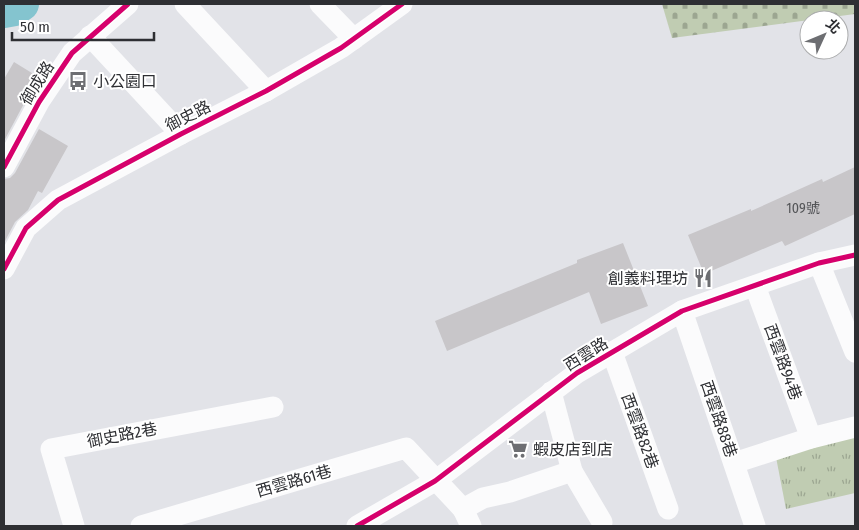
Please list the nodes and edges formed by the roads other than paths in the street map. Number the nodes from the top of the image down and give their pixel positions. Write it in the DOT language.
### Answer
graph roads {
  1 [pos="128,4"];
  2 [pos="185,4"];
  3 [pos="320,4"];
  4 [pos="402,4"];
  5 [pos="90,36"];
  6 [pos="354,39"];
  7 [pos="266,91"];
  8 [pos="181,134"];
  9 [pos="4,167"];
  10 [pos="855,255"];
  11 [pos="820,263"];
  12 [pos="4,269"];
  13 [pos="755,286"];
  14 [pos="682,311"];
  15 [pos="612,352"];
  16 [pos="855,352"];
  17 [pos="551,392"];
  18 [pos="273,407"];
  19 [pos="855,427"];
  20 [pos="811,438"];
  21 [pos="734,463"];
  22 [pos="572,471"];
  23 [pos="435,481"];
  24 [pos="668,509"];
  25 [pos="467,518"];
  26 [pos="602,522"];
  27 [pos="74,526"];
  28 [pos="141,526"];
  29 [pos="358,526"];
  30 [pos="755,526"];
  1 -- 5 [label="street, 御成路"];
  2 -- 7 [label="street"];
  3 -- 6 [label="street"];
  4 -- 6 [label="street, 御史路"];
  5 -- 8 [label="street"];
  5 -- 9 [label="street, 御成路"];
  6 -- 7 [label="street, 御史路"];
  7 -- 8 [label="street, 御史路"];
  8 -- 12 [label="street, 御史路"];
  10 -- 11 [label="street, 西雲路"];
  11 -- 13 [label="street, 西雲路"];
  11 -- 16 [label="street"];
  13 -- 14 [label="street, 西雲路"];
  13 -- 20 [label="street, 西雲路94巷"];
  14 -- 15 [label="street, 西雲路"];
  14 -- 21 [label="street, 西雲路88巷"];
  15 -- 17 [label="street, 西雲路"];
  15 -- 24 [label="street, 西雲路82巷"];
  17 -- 22 [label="street"];
  17 -- 23 [label="street, 西雲路"];
  18 -- 27 [label="street, 御史路2巷"];
  19 -- 20 [label="street"];
  20 -- 21 [label="street"];
  21 -- 30 [label="street, 西雲路88巷"];
  22 -- 25 [label="street"];
  22 -- 26 [label="street"];
  23 -- 25 [label="street"];
  23 -- 28 [label="street, 西雲路61巷"];
  23 -- 29 [label="street, 西雲路"];
}
